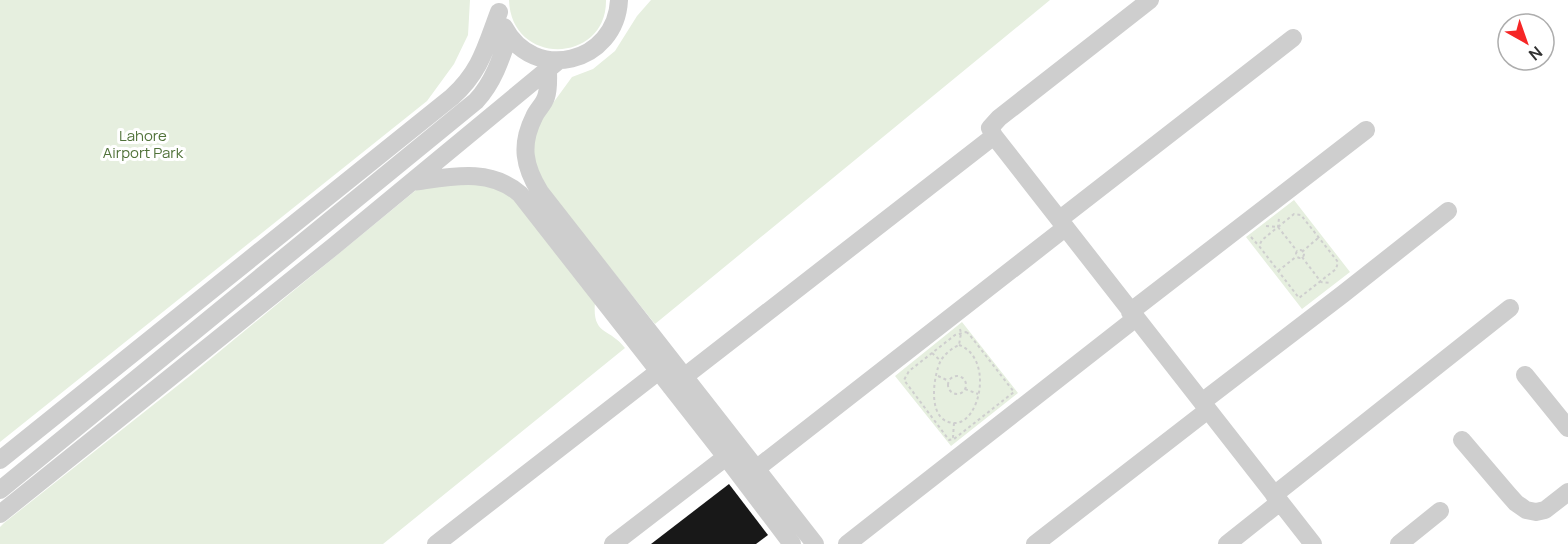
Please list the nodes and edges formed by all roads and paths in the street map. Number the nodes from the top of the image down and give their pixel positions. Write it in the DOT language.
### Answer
graph roads {
  1 [pos="633,0"];
  2 [pos="1150,0"];
  3 [pos="498,6"];
  4 [pos="618,8"];
  5 [pos="509,35"];
  6 [pos="1293,38"];
  7 [pos="553,65"];
  8 [pos="1366,130"];
  9 [pos="994,136"];
  10 [pos="412,182"];
  11 [pos="1448,211"];
  12 [pos="1062,223"];
  13 [pos="1278,227"];
  14 [pos="1319,237"];
  15 [pos="1297,250"];
  16 [pos="1302,252"];
  17 [pos="1297,256"];
  18 [pos="1302,257"];
  19 [pos="1278,271"];
  20 [pos="1321,282"];
  21 [pos="1510,308"];
  22 [pos="1133,315"];
  23 [pos="951,317"];
  24 [pos="961,333"];
  25 [pos="959,345"];
  26 [pos="932,353"];
  27 [pos="941,361"];
  28 [pos="665,366"];
  29 [pos="1525,375"];
  30 [pos="937,376"];
  31 [pos="949,381"];
  32 [pos="677,382"];
  33 [pos="964,389"];
  34 [pos="978,394"];
  35 [pos="1205,406"];
  36 [pos="1568,428"];
  37 [pos="1462,440"];
  38 [pos="726,457"];
  39 [pos="0,460"];
  40 [pos="756,469"];
  41 [pos="0,490"];
  42 [pos="1568,492"];
  43 [pos="1277,499"];
  44 [pos="1440,511"];
  45 [pos="0,514"];
  46 [pos="436,544"];
  47 [pos="613,544"];
  48 [pos="791,544"];
  49 [pos="815,544"];
  50 [pos="848,544"];
  51 [pos="1035,544"];
  52 [pos="1227,544"];
  53 [pos="1313,544"];
  54 [pos="1399,544"];
  1 -- 4 [label="street"];
  2 -- 9 [label="street"];
  3 -- 5 [label="street"];
  3 -- 39 [label="street"];
  4 -- 7 [label="street"];
  5 -- 7 [label="street"];
  5 -- 41 [label="street"];
  6 -- 12 [label="street"];
  7 -- 10 [label="street"];
  7 -- 28 [label="street"];
  8 -- 22 [label="street"];
  9 -- 12 [label="street"];
  9 -- 32 [label="street"];
  10 -- 28 [label="street"];
  10 -- 45 [label="street"];
  11 -- 35 [label="street"];
  12 -- 22 [label="street"];
  12 -- 23 [label="street"];
  13 -- 14 [label="path"];
  13 -- 15 [label="path"];
  13 -- 19 [label="path"];
  14 -- 16 [label="path"];
  14 -- 20 [label="path"];
  15 -- 16 [label="path"];
  15 -- 17 [label="path"];
  16 -- 18 [label="path"];
  17 -- 18 [label="path"];
  17 -- 19 [label="path"];
  18 -- 20 [label="path"];
  19 -- 20 [label="path"];
  21 -- 43 [label="street"];
  22 -- 35 [label="street"];
  22 -- 50 [label="street"];
  23 -- 24 [label="path"];
  23 -- 40 [label="street"];
  24 -- 25 [label="path"];
  24 -- 26 [label="path"];
  24 -- 26 [label="path"];
  25 -- 27 [label="path"];
  25 -- 34 [label="path"];
  26 -- 27 [label="path"];
  27 -- 30 [label="path"];
  28 -- 32 [label="street"];
  28 -- 46 [label="street"];
  29 -- 36 [label="street"];
  30 -- 31 [label="path"];
  30 -- 34 [label="path"];
  31 -- 33 [label="path"];
  31 -- 33 [label="path"];
  32 -- 38 [label="street"];
  32 -- 40 [label="street"];
  33 -- 34 [label="path"];
  35 -- 43 [label="street"];
  35 -- 51 [label="street"];
  37 -- 42 [label="street"];
  38 -- 47 [label="street"];
  38 -- 48 [label="street"];
  40 -- 49 [label="street"];
  43 -- 52 [label="street"];
  43 -- 53 [label="street"];
  44 -- 54 [label="street"];
}
